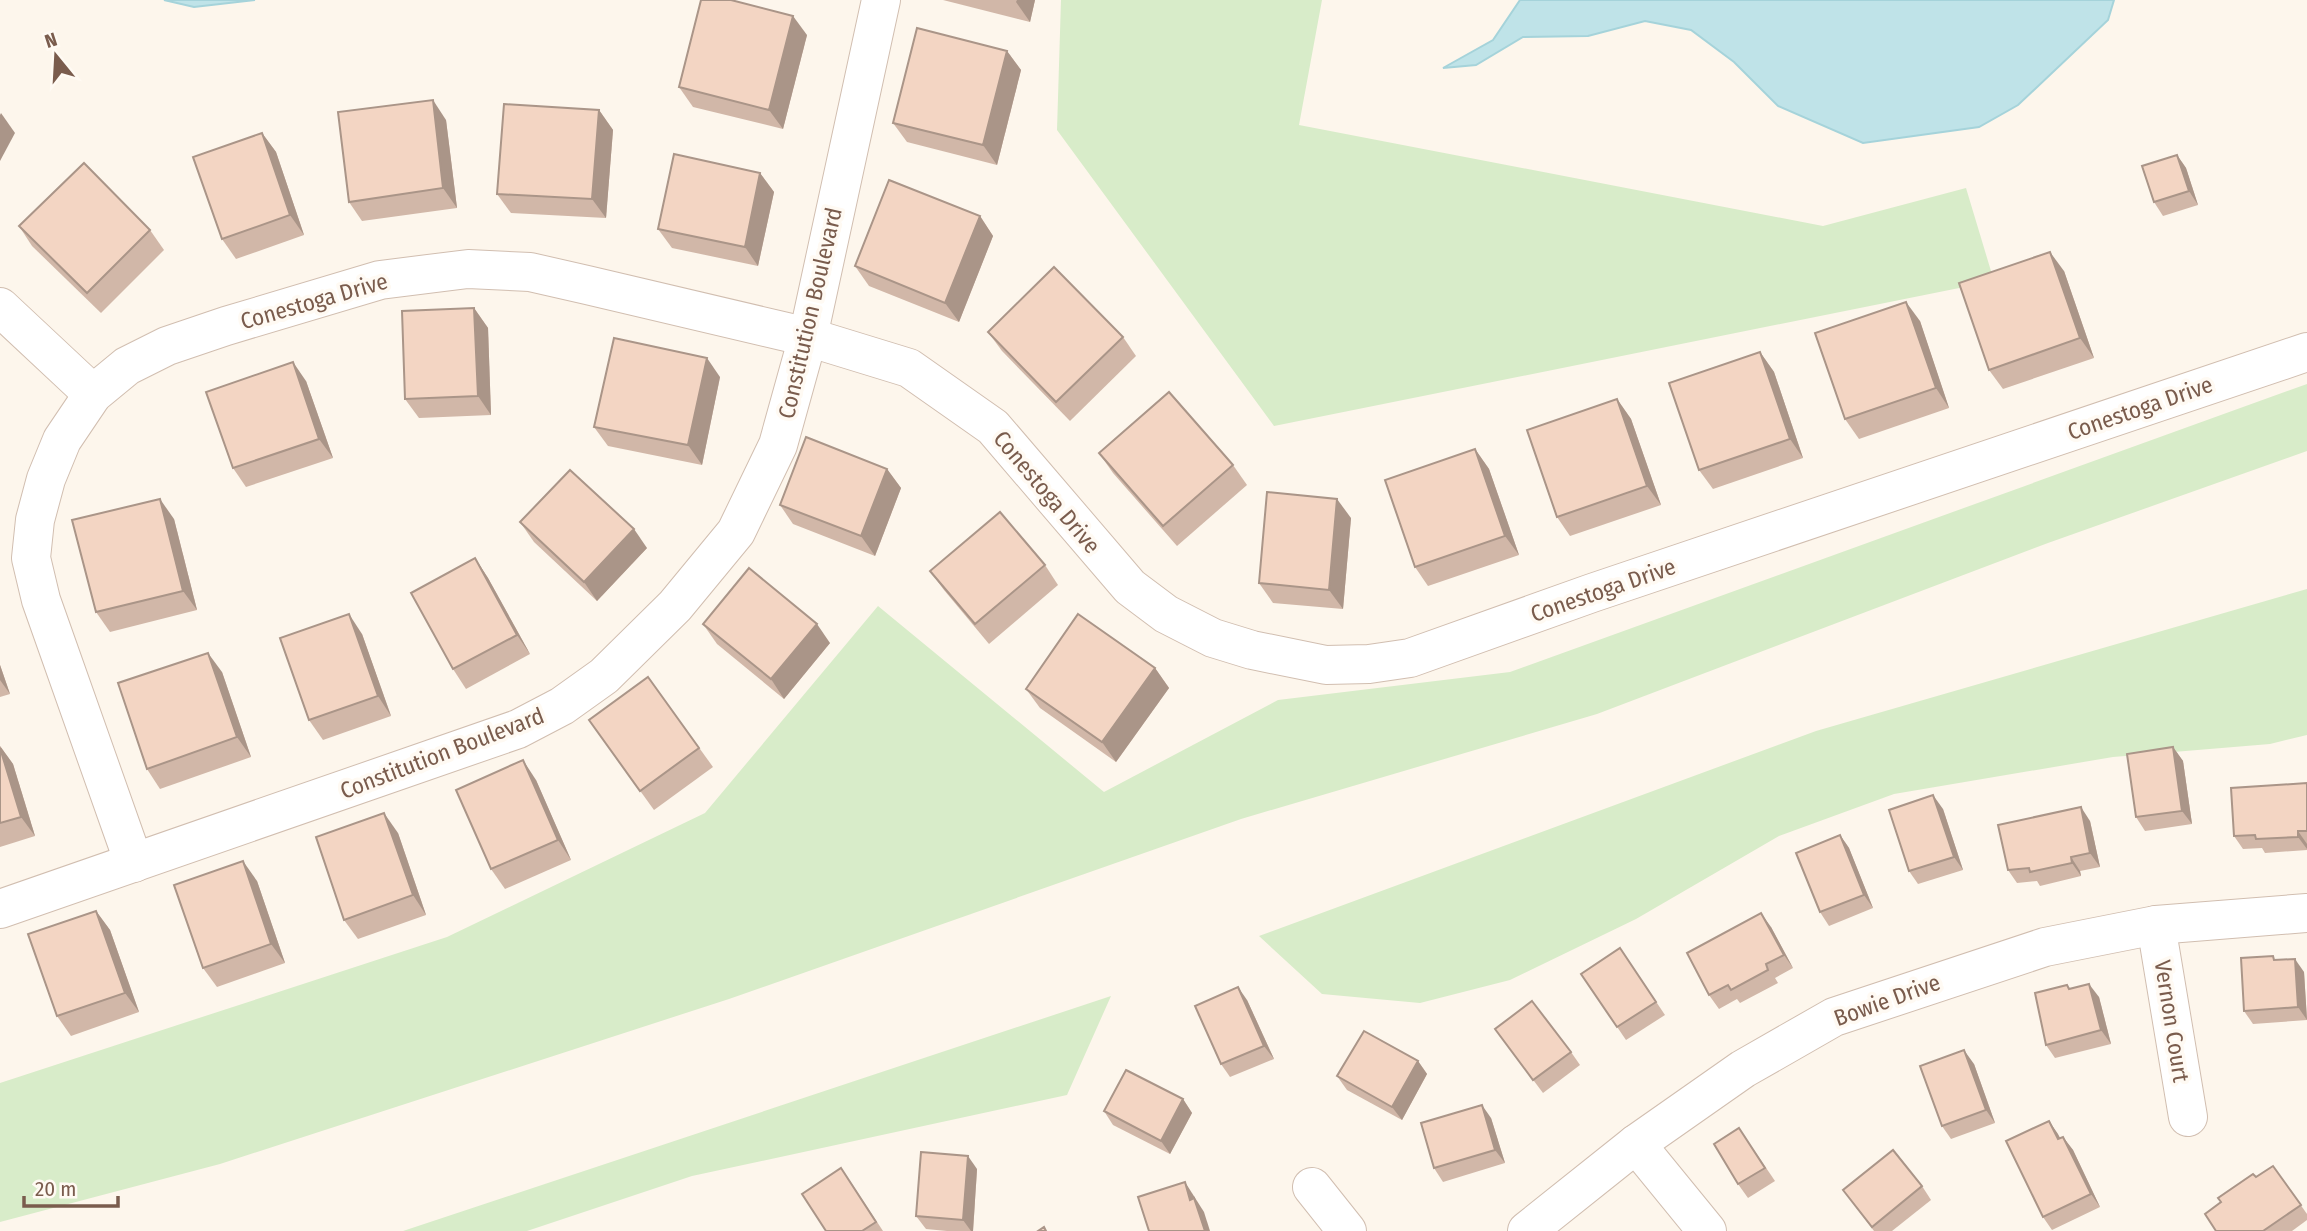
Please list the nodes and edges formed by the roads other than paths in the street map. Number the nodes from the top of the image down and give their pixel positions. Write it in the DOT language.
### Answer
graph roads {
  1 [pos="881,0"];
  2 [pos="0,307"];
  3 [pos="808,337"];
  4 [pos="2307,352"];
  5 [pos="93,394"];
  6 [pos="134,863"];
  7 [pos="0,909"];
  8 [pos="2307,913"];
  9 [pos="2156,925"];
  10 [pos="2188,1117"];
  11 [pos="1636,1144"];
  12 [pos="1312,1187"];
  13 [pos="1347,1231"];
  14 [pos="1527,1231"];
  15 [pos="1707,1231"];
  1 -- 3 [label="street, Constitution Boulevard"];
  2 -- 5 [label="street"];
  3 -- 4 [label="street, Conestoga Drive"];
  3 -- 5 [label="street, Conestoga Drive"];
  3 -- 6 [label="street, Constitution Boulevard"];
  5 -- 6 [label="street, Conestoga Drive"];
  6 -- 7 [label="street, Constitution Boulevard"];
  8 -- 9 [label="street, Bowie Drive"];
  9 -- 10 [label="street, Vernon Court"];
  9 -- 11 [label="street, Bowie Drive"];
  11 -- 14 [label="street, Bowie Drive"];
  11 -- 15 [label="street"];
  12 -- 13 [label="street"];
}
